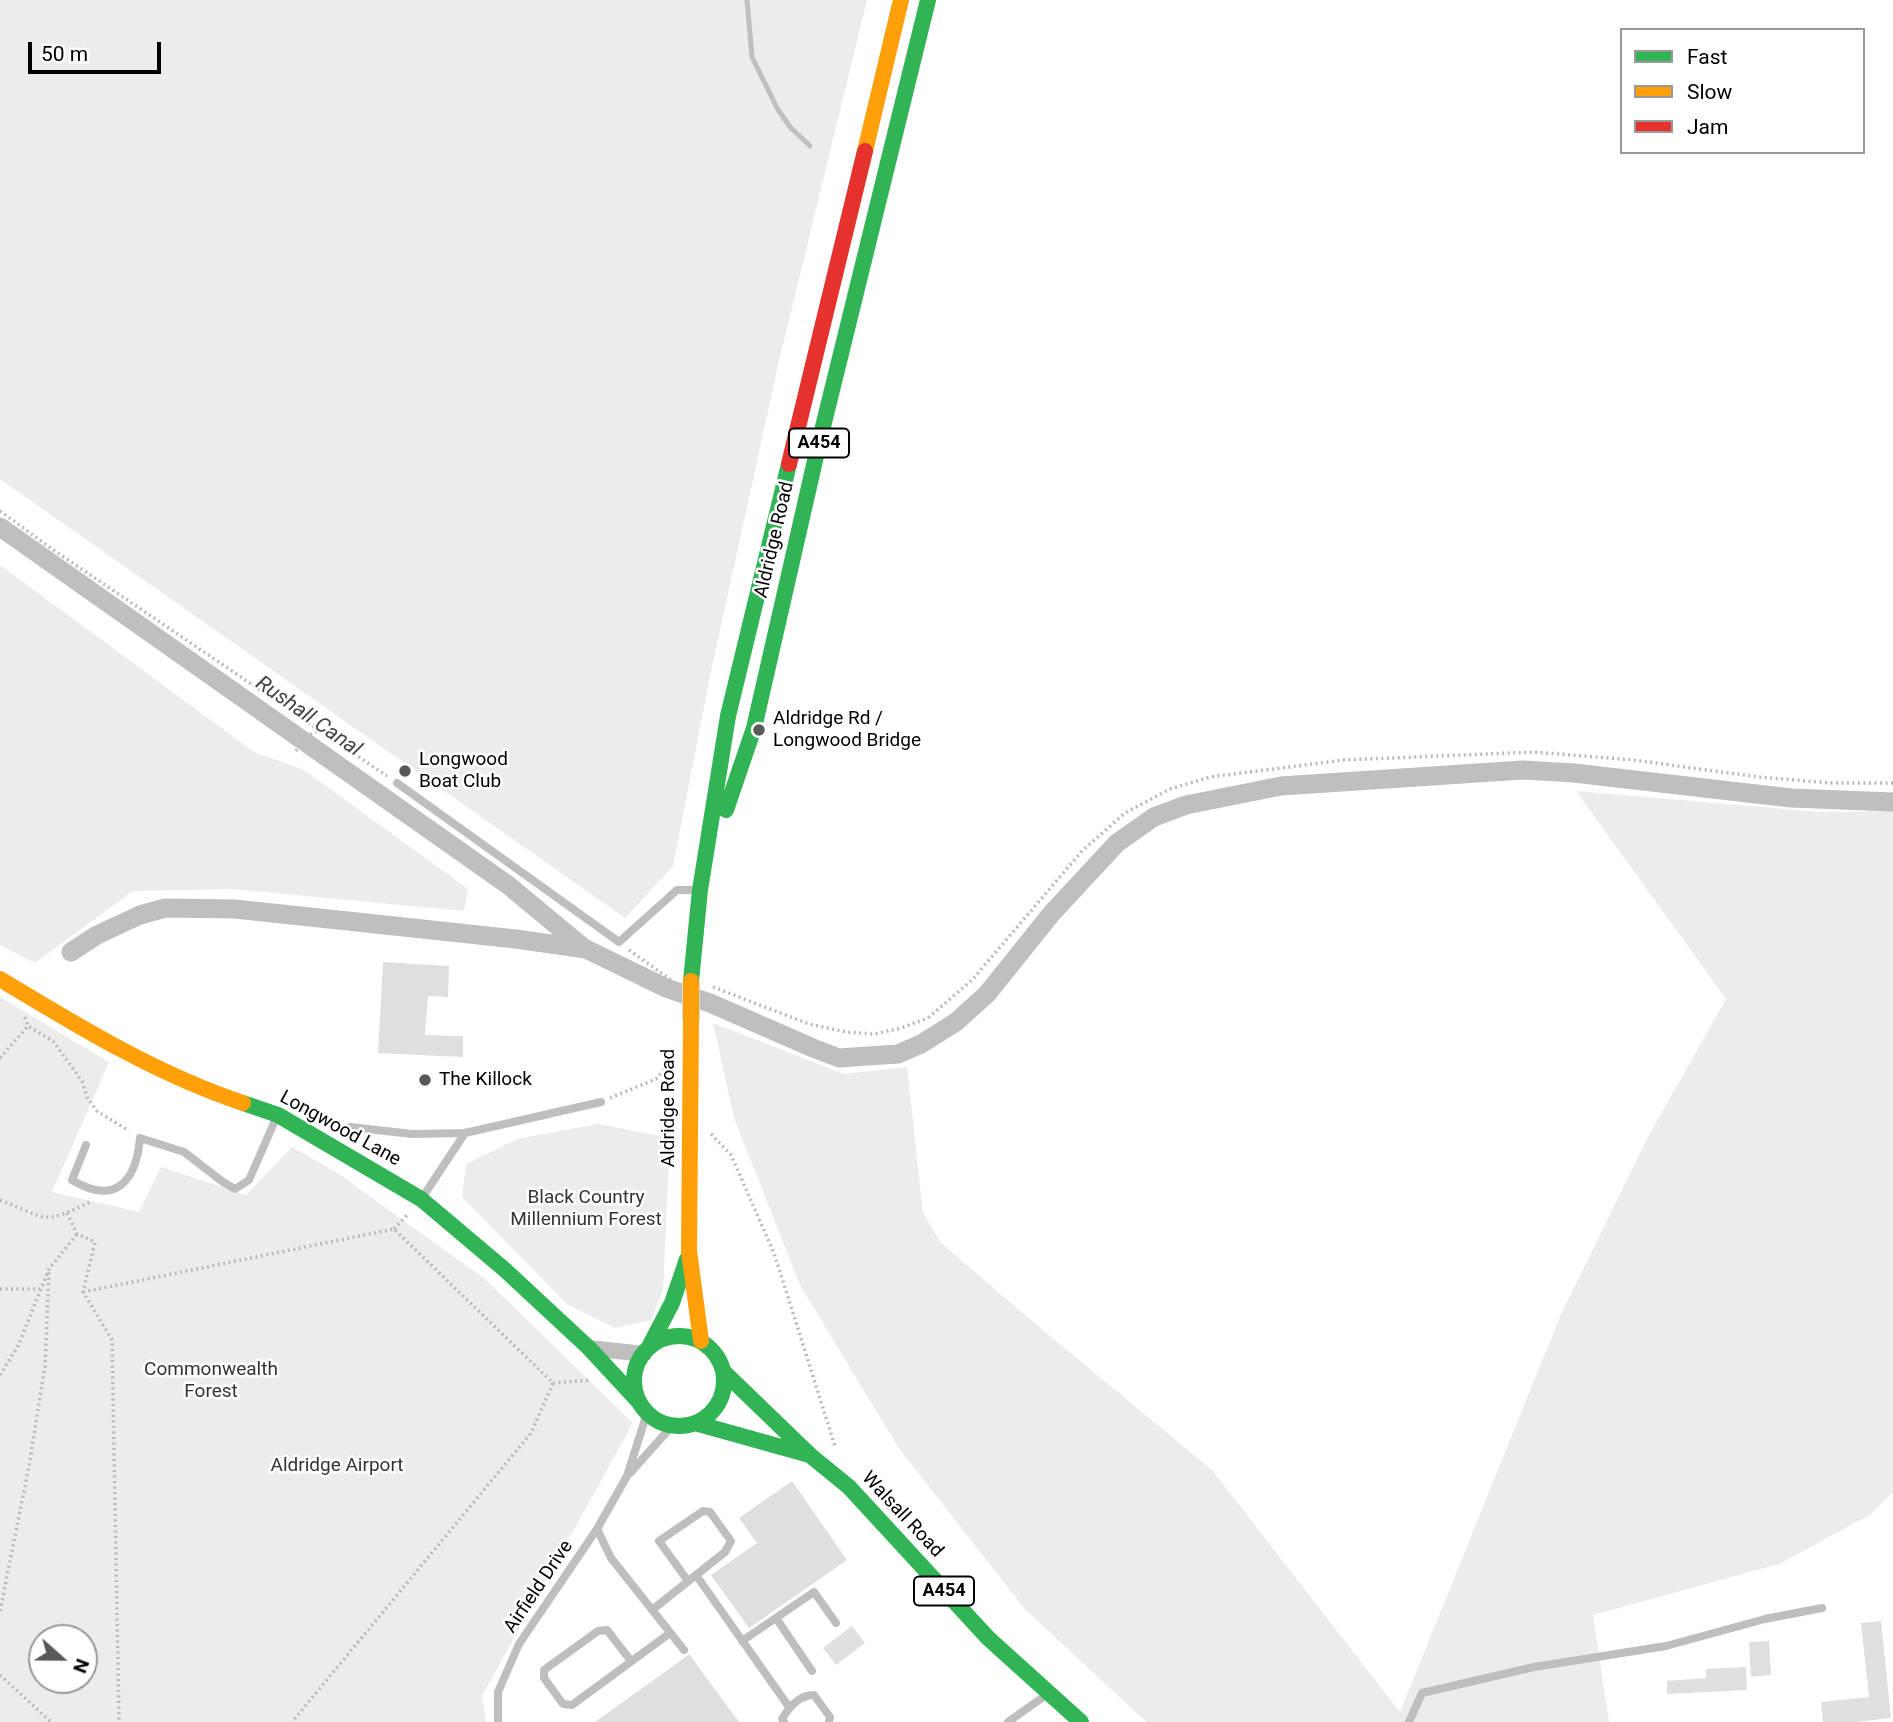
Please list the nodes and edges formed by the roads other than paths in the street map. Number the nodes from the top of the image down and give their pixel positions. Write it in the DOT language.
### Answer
graph roads {
  1 [pos="900,5"];
  2 [pos="926,7"];
  3 [pos="397,783"];
  4 [pos="701,886"];
  5 [pos="6,983"];
  6 [pos="601,1102"];
  7 [pos="278,1115"];
  8 [pos="349,1127"];
  9 [pos="465,1133"];
  10 [pos="86,1145"];
  11 [pos="421,1199"];
  12 [pos="689,1251"];
  13 [pos="701,1341"];
  14 [pos="589,1348"];
  15 [pos="646,1351"];
  16 [pos="724,1372"];
  17 [pos="643,1408"];
  18 [pos="695,1423"];
  19 [pos="673,1426"];
  20 [pos="811,1456"];
  21 [pos="627,1476"];
  22 [pos="597,1530"];
  23 [pos="696,1575"];
  24 [pos="688,1581"];
  25 [pos="1822,1608"];
  26 [pos="652,1610"];
  27 [pos="776,1618"];
  28 [pos="836,1623"];
  29 [pos="670,1633"];
  30 [pos="742,1641"];
  31 [pos="684,1650"];
  32 [pos="631,1661"];
  33 [pos="811,1671"];
  34 [pos="1049,1693"];
  35 [pos="789,1707"];
  36 [pos="498,1722"];
  37 [pos="784,1722"];
  38 [pos="829,1722"];
  39 [pos="1008,1722"];
  40 [pos="1081,1722"];
  41 [pos="1409,1722"];
  1 -- 2 [label="main road"];
  1 -- 4 [label="main road, Aldridge Road / A454"];
  2 -- 4 [label="main road, Aldridge Road / A454"];
  3 -- 4 [label="lane"];
  4 -- 12 [label="main road, Aldridge Road / A454, bridge"];
  5 -- 7 [label="main road, Longwood Lane"];
  6 -- 9 [label="lane"];
  7 -- 10 [label="lane"];
  7 -- 11 [label="main road, Longwood Lane"];
  8 -- 9 [label="lane"];
  9 -- 11 [label="lane"];
  11 -- 14 [label="main road, Longwood Lane"];
  12 -- 13 [label="main road, Aldridge Road / A454"];
  12 -- 15 [label="main road, Aldridge Road / A454"];
  13 -- 15 [label="main road"];
  13 -- 16 [label="main road"];
  14 -- 15 [label="street"];
  14 -- 17 [label="main road, Longwood Lane"];
  15 -- 17 [label="main road"];
  16 -- 18 [label="main road"];
  16 -- 20 [label="main road, Walsall Road / A454"];
  17 -- 19 [label="main road"];
  17 -- 21 [label="lane, Airfield Drive"];
  18 -- 19 [label="main road"];
  18 -- 20 [label="main road, Walsall Road / A454"];
  19 -- 21 [label="lane, Airfield Drive"];
  20 -- 34 [label="main road, Walsall Road / A454"];
  21 -- 22 [label="lane, Airfield Drive"];
  22 -- 26 [label="lane"];
  22 -- 36 [label="lane, Airfield Drive"];
  23 -- 24 [label="lane"];
  23 -- 24 [label="lane"];
  23 -- 30 [label="lane"];
  24 -- 26 [label="lane"];
  25 -- 41 [label="lane"];
  26 -- 29 [label="lane"];
  27 -- 28 [label="lane"];
  27 -- 30 [label="lane"];
  27 -- 33 [label="lane"];
  29 -- 31 [label="lane"];
  29 -- 32 [label="lane"];
  30 -- 35 [label="lane"];
  32 -- 32 [label="lane"];
  34 -- 39 [label="lane"];
  34 -- 40 [label="main road, Walsall Road / A454"];
  35 -- 37 [label="lane"];
  35 -- 38 [label="lane"];
}
